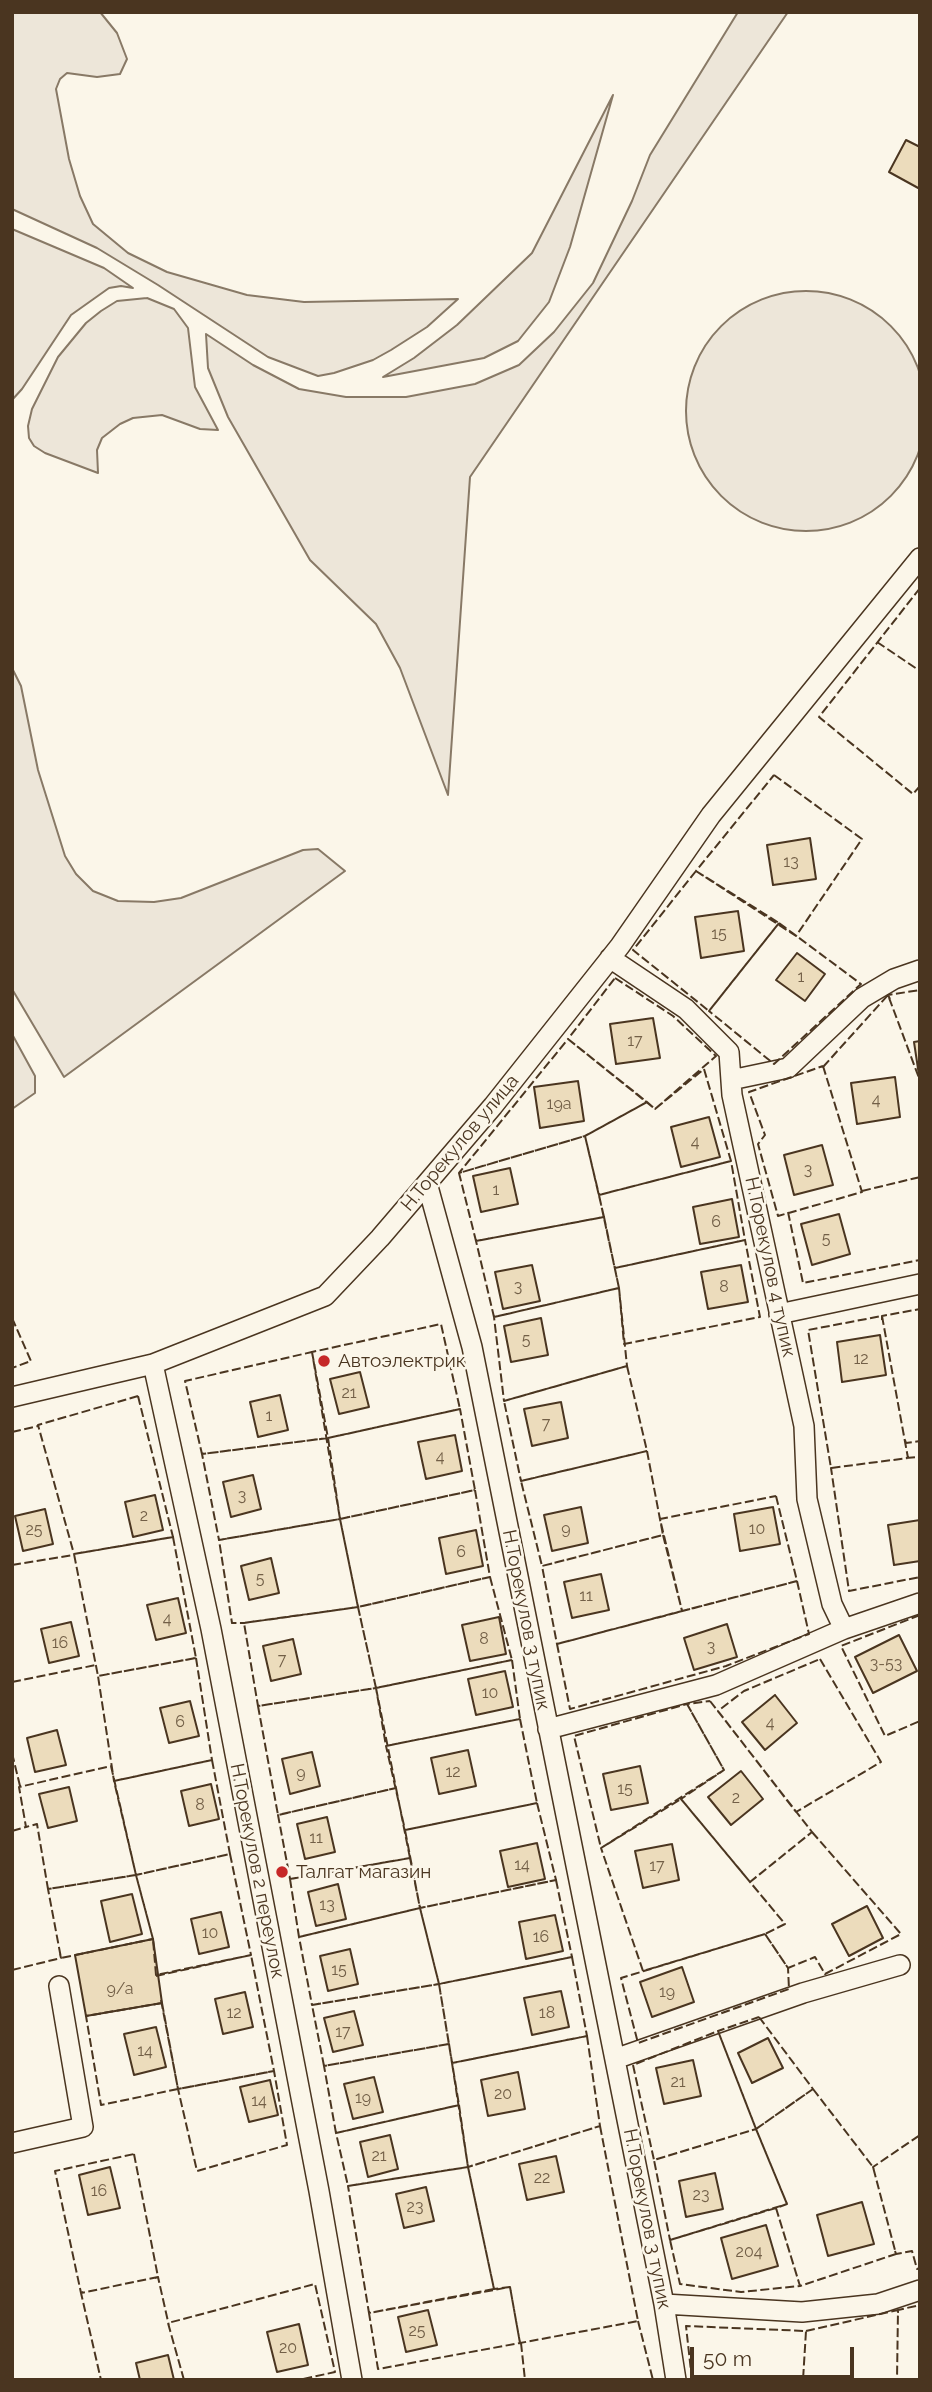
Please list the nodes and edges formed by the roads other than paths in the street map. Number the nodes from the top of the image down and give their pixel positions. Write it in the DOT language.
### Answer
graph roads {
  1 [pos="920,558"];
  2 [pos="610,958"];
  3 [pos="920,970"];
  4 [pos="731,1080"];
  5 [pos="427,1183"];
  6 [pos="920,1284"];
  7 [pos="779,1314"];
  8 [pos="153,1364"];
  9 [pos="12,1397"];
  10 [pos="920,1603"];
  11 [pos="844,1629"];
  12 [pos="548,1729"];
  13 [pos="900,1965"];
  14 [pos="59,1986"];
  15 [pos="615,2059"];
  16 [pos="12,2143"];
  17 [pos="920,2290"];
  18 [pos="664,2304"];
  19 [pos="352,2380"];
  20 [pos="676,2380"];
  1 -- 2 [label="street, Н.Торекулов улица"];
  2 -- 4 [label="street, Н.Торекулов 4 тупик"];
  2 -- 5 [label="street, Н.Торекулов улица"];
  3 -- 4 [label="street"];
  4 -- 7 [label="street, Н.Торекулов 4 тупик"];
  5 -- 8 [label="street, Н.Торекулов улица"];
  5 -- 12 [label="street, Н.Торекулов 3 тупик"];
  6 -- 7 [label="street"];
  7 -- 11 [label="street, Н.Торекулов 4 тупик"];
  8 -- 9 [label="street, Н.Торекулов улица"];
  8 -- 19 [label="street, Н.Торекулов 2 переулок"];
  10 -- 11 [label="street"];
  11 -- 12 [label="street"];
  12 -- 15 [label="street, Н.Торекулов 3 тупик"];
  13 -- 15 [label="street"];
  14 -- 16 [label="street"];
  15 -- 18 [label="street, Н.Торекулов 3 тупик"];
  17 -- 18 [label="street"];
  18 -- 20 [label="street, Н.Торекулов 3 тупик"];
}
